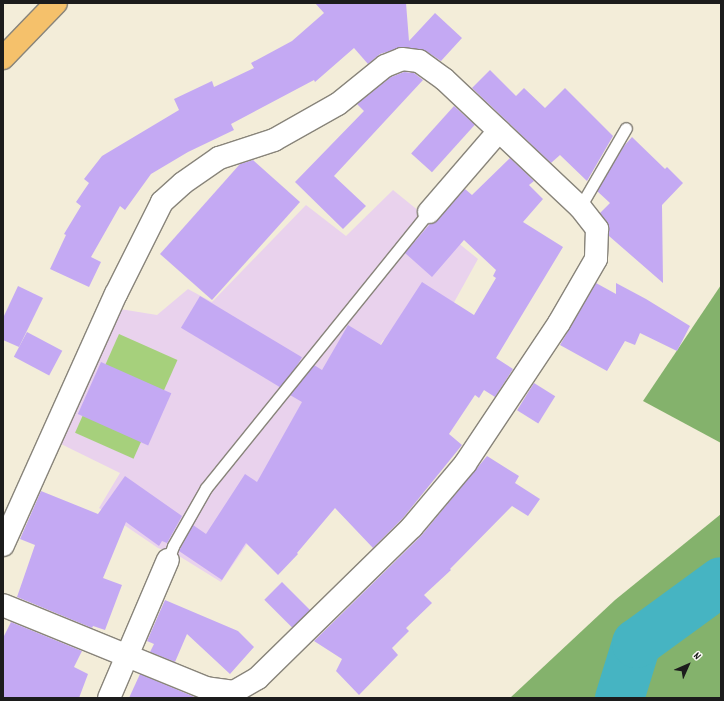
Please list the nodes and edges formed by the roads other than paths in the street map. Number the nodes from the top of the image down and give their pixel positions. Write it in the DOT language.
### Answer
graph roads {
  1 [pos="56,3"];
  2 [pos="3,58"];
  3 [pos="626,128"];
  4 [pos="499,131"];
  5 [pos="580,207"];
  6 [pos="429,212"];
  7 [pos="3,545"];
  8 [pos="168,560"];
  9 [pos="3,605"];
  10 [pos="128,656"];
  11 [pos="109,698"];
  1 -- 2 [label="highway"];
  3 -- 5 [label="lane"];
  4 -- 5 [label="street"];
  4 -- 6 [label="street"];
  4 -- 7 [label="street"];
  5 -- 10 [label="street"];
  6 -- 8 [label="lane"];
  8 -- 10 [label="street"];
  9 -- 10 [label="street"];
  10 -- 11 [label="street"];
}
